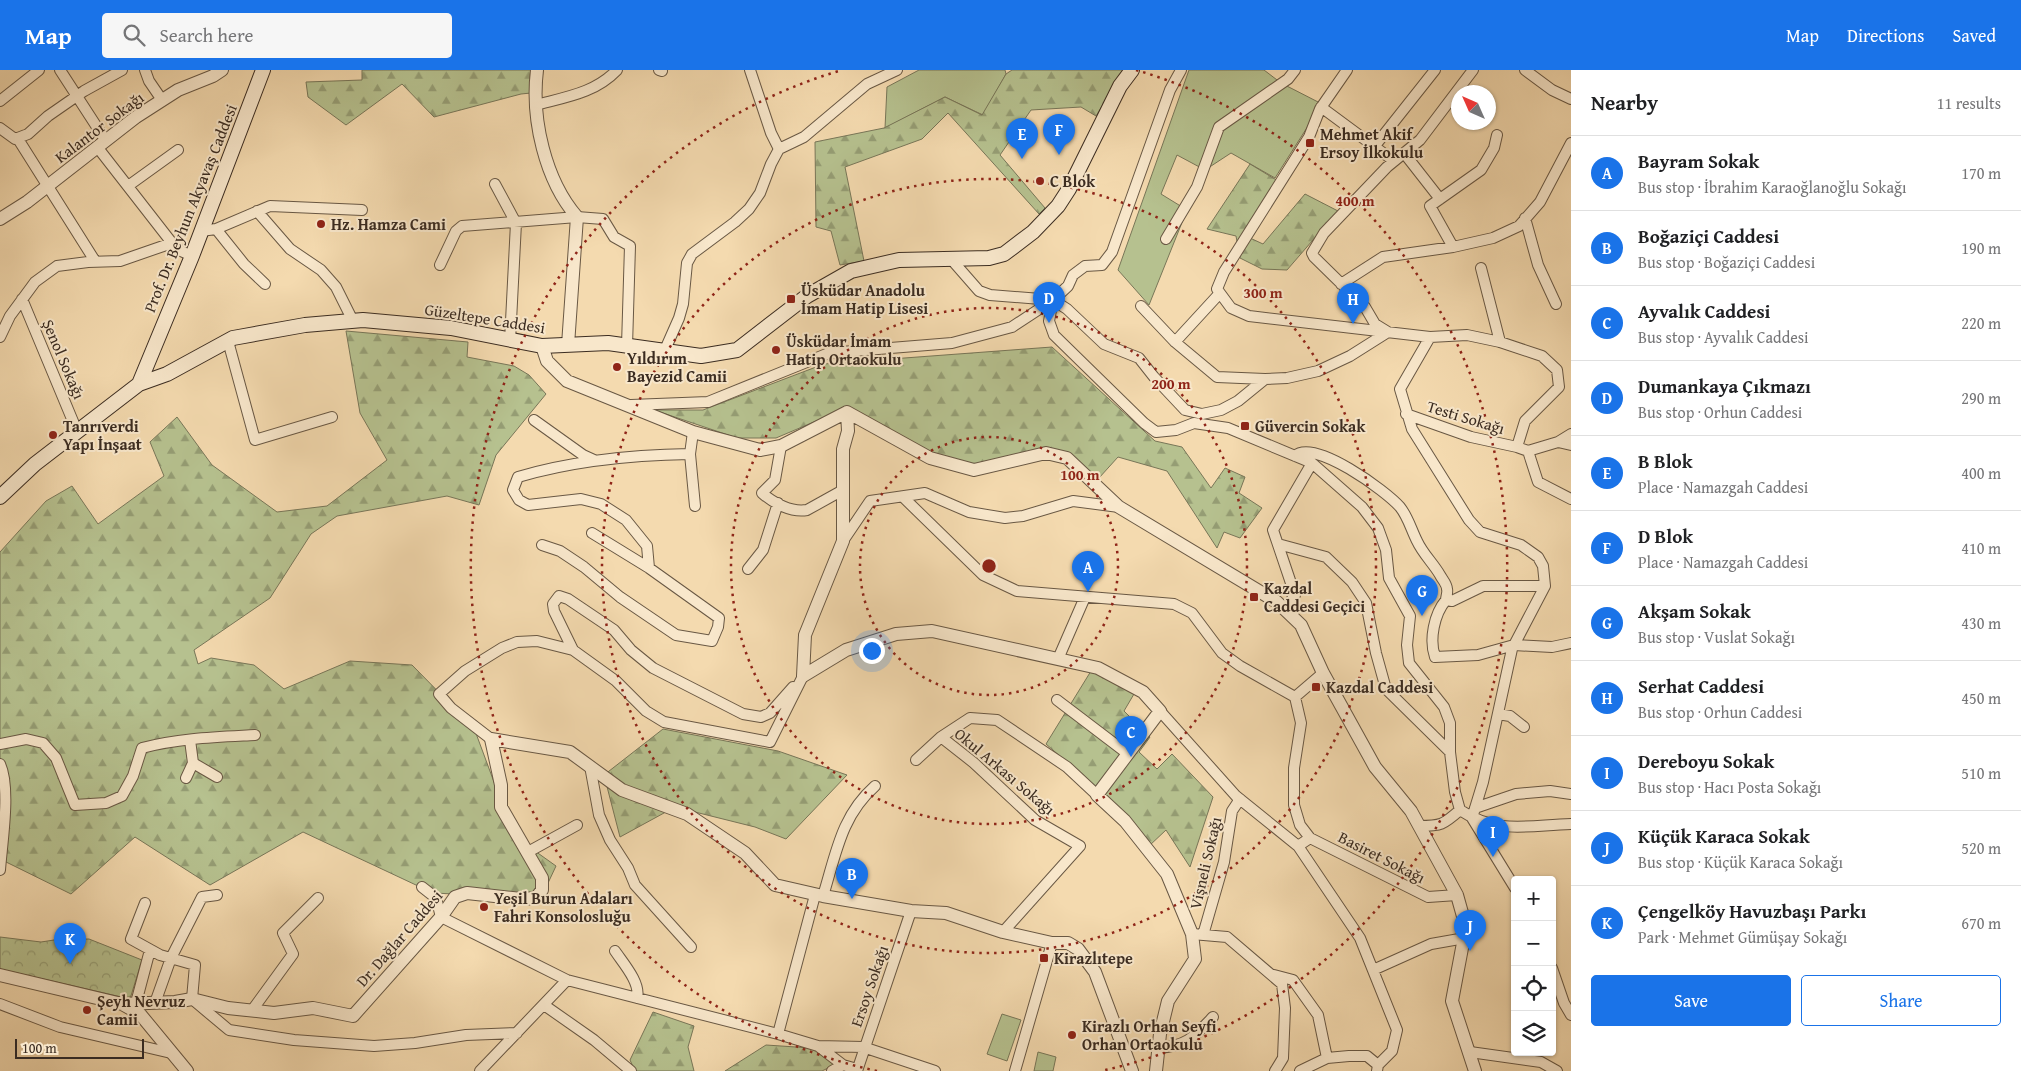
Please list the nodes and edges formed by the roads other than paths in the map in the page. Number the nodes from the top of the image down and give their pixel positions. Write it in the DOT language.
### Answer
graph roads {
  1 [pos="39,70"];
  2 [pos="60,70"];
  3 [pos="122,70"];
  4 [pos="145,70"];
  5 [pos="222,70"];
  6 [pos="263,70"];
  7 [pos="537,70"];
  8 [pos="617,70"];
  9 [pos="750,70"];
  10 [pos="898,70"];
  11 [pos="1132,70"];
  12 [pos="1181,70"];
  13 [pos="1294,70"];
  14 [pos="1347,70"];
  15 [pos="1435,70"];
  16 [pos="1473,70"];
  17 [pos="1524,70"];
  18 [pos="77,95"];
  19 [pos="1571,99"];
  20 [pos="162,100"];
  21 [pos="0,101"];
  22 [pos="536,104"];
  23 [pos="1321,108"];
  24 [pos="0,128"];
  25 [pos="1497,134"];
  26 [pos="18,139"];
  27 [pos="1571,143"];
  28 [pos="102,144"];
  29 [pos="1374,146"];
  30 [pos="779,149"];
  31 [pos="178,150"];
  32 [pos="1404,153"];
  33 [pos="1394,161"];
  34 [pos="495,184"];
  35 [pos="47,186"];
  36 [pos="128,186"];
  37 [pos="1440,199"];
  38 [pos="362,210"];
  39 [pos="258,211"];
  40 [pos="577,217"];
  41 [pos="1525,218"];
  42 [pos="0,219"];
  43 [pos="516,223"];
  44 [pos="216,229"];
  45 [pos="201,231"];
  46 [pos="1166,239"];
  47 [pos="172,243"];
  48 [pos="1453,247"];
  49 [pos="192,256"];
  50 [pos="951,258"];
  51 [pos="95,262"];
  52 [pos="440,265"];
  53 [pos="1481,268"];
  54 [pos="265,284"];
  55 [pos="1341,284"];
  56 [pos="1220,294"];
  57 [pos="22,299"];
  58 [pos="1053,300"];
  59 [pos="1556,304"];
  60 [pos="1141,306"];
  61 [pos="353,321"];
  62 [pos="1388,332"];
  63 [pos="0,337"];
  64 [pos="1430,337"];
  65 [pos="228,341"];
  66 [pos="510,341"];
  67 [pos="1175,342"];
  68 [pos="1500,342"];
  69 [pos="568,345"];
  70 [pos="542,346"];
  71 [pos="626,346"];
  72 [pos="664,352"];
  73 [pos="1265,379"];
  74 [pos="138,384"];
  75 [pos="625,405"];
  76 [pos="848,412"];
  77 [pos="1406,414"];
  78 [pos="332,417"];
  79 [pos="1202,419"];
  80 [pos="534,420"];
  81 [pos="77,431"];
  82 [pos="692,432"];
  83 [pos="1571,434"];
  84 [pos="1558,442"];
  85 [pos="1571,445"];
  86 [pos="781,446"];
  87 [pos="1517,447"];
  88 [pos="1528,451"];
  89 [pos="690,454"];
  90 [pos="1295,456"];
  91 [pos="595,460"];
  92 [pos="1312,463"];
  93 [pos="843,490"];
  94 [pos="0,496"];
  95 [pos="903,497"];
  96 [pos="1571,499"];
  97 [pos="778,503"];
  98 [pos="694,506"];
  99 [pos="1119,507"];
  100 [pos="592,533"];
  101 [pos="843,541"];
  102 [pos="1278,544"];
  103 [pos="542,545"];
  104 [pos="649,568"];
  105 [pos="748,569"];
  106 [pos="1546,586"];
  107 [pos="1085,597"];
  108 [pos="1446,600"];
  109 [pos="1285,609"];
  110 [pos="1571,643"];
  111 [pos="1514,644"];
  112 [pos="573,650"];
  113 [pos="1058,659"];
  114 [pos="1323,673"];
  115 [pos="803,676"];
  116 [pos="1295,697"];
  117 [pos="1057,700"];
  118 [pos="1160,712"];
  119 [pos="1498,714"];
  120 [pos="1524,728"];
  121 [pos="255,735"];
  122 [pos="941,737"];
  123 [pos="491,739"];
  124 [pos="190,740"];
  125 [pos="0,744"];
  126 [pos="1450,752"];
  127 [pos="1128,754"];
  128 [pos="916,760"];
  129 [pos="193,763"];
  130 [pos="0,764"];
  131 [pos="590,766"];
  132 [pos="217,777"];
  133 [pos="186,778"];
  134 [pos="875,786"];
  135 [pos="1571,794"];
  136 [pos="1097,795"];
  137 [pos="1240,799"];
  138 [pos="1460,810"];
  139 [pos="1473,813"];
  140 [pos="1571,824"];
  141 [pos="577,825"];
  142 [pos="1419,826"];
  143 [pos="1310,838"];
  144 [pos="1298,846"];
  145 [pos="528,852"];
  146 [pos="0,870"];
  147 [pos="1511,881"];
  148 [pos="422,887"];
  149 [pos="217,895"];
  150 [pos="1457,895"];
  151 [pos="819,896"];
  152 [pos="318,898"];
  153 [pos="145,903"];
  154 [pos="911,911"];
  155 [pos="441,917"];
  156 [pos="1003,932"];
  157 [pos="1198,934"];
  158 [pos="1465,938"];
  159 [pos="1052,943"];
  160 [pos="691,947"];
  161 [pos="150,950"];
  162 [pos="616,951"];
  163 [pos="171,958"];
  164 [pos="1373,970"];
  165 [pos="0,975"];
  166 [pos="1271,975"];
  167 [pos="567,980"];
  168 [pos="1556,980"];
  169 [pos="638,998"];
  170 [pos="192,999"];
  171 [pos="136,1003"];
  172 [pos="155,1003"];
  173 [pos="0,1004"];
  174 [pos="122,1004"];
  175 [pos="544,1005"];
  176 [pos="253,1010"];
  177 [pos="1571,1015"];
  178 [pos="1213,1017"];
  179 [pos="517,1033"];
  180 [pos="778,1034"];
  181 [pos="818,1046"];
  182 [pos="863,1047"];
  183 [pos="1158,1048"];
  184 [pos="1470,1052"];
  185 [pos="171,1053"];
  186 [pos="1326,1058"];
  187 [pos="843,1065"];
  188 [pos="1378,1068"];
  189 [pos="857,1070"];
  190 [pos="187,1071"];
  191 [pos="480,1071"];
  192 [pos="631,1071"];
  193 [pos="832,1071"];
  194 [pos="935,1071"];
  195 [pos="1015,1071"];
  196 [pos="1132,1071"];
  197 [pos="1156,1071"];
  198 [pos="1275,1071"];
  199 [pos="1300,1071"];
  200 [pos="1475,1071"];
  201 [pos="1557,1071"];
  1 -- 21 [label="street"];
  2 -- 18 [label="street"];
  3 -- 18 [label="street"];
  4 -- 20 [label="street"];
  5 -- 20 [label="street, Kalantor Sokağı"];
  6 -- 45 [label="main road, Prof. Dr. Beyhun Akyavaş Caddesi"];
  7 -- 22 [label="street"];
  8 -- 22 [label="street"];
  9 -- 30 [label="street"];
  10 -- 30 [label="street"];
  11 -- 50 [label="main road, Güzeltepe Caddesi"];
  12 -- 58 [label="street"];
  13 -- 46 [label="street"];
  14 -- 23 [label="street"];
  15 -- 29 [label="street"];
  16 -- 32 [label="street"];
  17 -- 19 [label="street"];
  18 -- 26 [label="street"];
  18 -- 28 [label="street"];
  20 -- 28 [label="street, Kalantor Sokağı"];
  22 -- 40 [label="street"];
  23 -- 29 [label="street"];
  23 -- 56 [label="street"];
  24 -- 26 [label="street"];
  25 -- 37 [label="street"];
  26 -- 35 [label="street"];
  27 -- 41 [label="street"];
  28 -- 35 [label="street, Kalantor Sokağı"];
  28 -- 36 [label="street"];
  29 -- 33 [label="street"];
  30 -- 72 [label="street"];
  31 -- 36 [label="street"];
  32 -- 33 [label="street"];
  32 -- 37 [label="street"];
  33 -- 55 [label="street"];
  34 -- 43 [label="street"];
  35 -- 42 [label="street, Kalantor Sokağı"];
  35 -- 51 [label="street"];
  36 -- 47 [label="street"];
  37 -- 48 [label="street"];
  38 -- 39 [label="street"];
  39 -- 44 [label="street"];
  39 -- 61 [label="street"];
  40 -- 43 [label="street"];
  40 -- 69 [label="street"];
  40 -- 71 [label="street"];
  41 -- 48 [label="street"];
  41 -- 59 [label="street"];
  43 -- 52 [label="street"];
  43 -- 66 [label="street"];
  44 -- 45 [label="street"];
  44 -- 54 [label="street"];
  45 -- 49 [label="main road, Prof. Dr. Beyhun Akyavaş Caddesi"];
  47 -- 49 [label="street"];
  47 -- 51 [label="street"];
  48 -- 55 [label="street"];
  49 -- 74 [label="main road, Prof. Dr. Beyhun Akyavaş Caddesi"];
  50 -- 58 [label="street"];
  50 -- 72 [label="main road, Güzeltepe Caddesi"];
  51 -- 57 [label="street"];
  53 -- 68 [label="street"];
  55 -- 62 [label="street"];
  56 -- 62 [label="street"];
  56 -- 67 [label="street"];
  57 -- 63 [label="street"];
  57 -- 81 [label="street, Şenol Sokağı"];
  58 -- 75 [label="street"];
  58 -- 79 [label="street"];
  58 -- 79 [label="street"];
  60 -- 67 [label="street"];
  61 -- 65 [label="main road, Güzeltepe Caddesi"];
  61 -- 66 [label="main road, Güzeltepe Caddesi"];
  62 -- 64 [label="street"];
  62 -- 73 [label="street"];
  64 -- 68 [label="street"];
  64 -- 77 [label="street"];
  65 -- 74 [label="main road, Güzeltepe Caddesi"];
  65 -- 78 [label="street"];
  66 -- 70 [label="main road, Güzeltepe Caddesi"];
  67 -- 73 [label="street"];
  68 -- 87 [label="street"];
  69 -- 70 [label="main road, Güzeltepe Caddesi"];
  69 -- 71 [label="main road, Güzeltepe Caddesi"];
  70 -- 75 [label="street"];
  71 -- 72 [label="main road, Güzeltepe Caddesi"];
  73 -- 79 [label="street"];
  74 -- 81 [label="main road"];
  75 -- 82 [label="street"];
  76 -- 86 [label="street"];
  76 -- 93 [label="street"];
  76 -- 99 [label="street"];
  77 -- 87 [label="street, Testi Sokağı"];
  77 -- 106 [label="street"];
  79 -- 90 [label="street"];
  80 -- 91 [label="street"];
  81 -- 94 [label="main road"];
  82 -- 86 [label="street"];
  82 -- 89 [label="street"];
  83 -- 84 [label="street"];
  84 -- 85 [label="street"];
  84 -- 88 [label="street"];
  86 -- 97 [label="street"];
  87 -- 88 [label="street, Testi Sokağı"];
  88 -- 96 [label="street"];
  89 -- 91 [label="street"];
  89 -- 98 [label="street"];
  90 -- 92 [label="street"];
  90 -- 108 [label="street"];
  91 -- 104 [label="street"];
  92 -- 102 [label="street"];
  92 -- 126 [label="street"];
  93 -- 97 [label="street"];
  93 -- 101 [label="street"];
  95 -- 99 [label="street"];
  95 -- 101 [label="street"];
  95 -- 107 [label="street"];
  97 -- 105 [label="street"];
  99 -- 109 [label="street"];
  100 -- 104 [label="street"];
  101 -- 115 [label="street"];
  102 -- 109 [label="street"];
  102 -- 126 [label="street"];
  103 -- 104 [label="street"];
  106 -- 108 [label="street"];
  106 -- 111 [label="street"];
  107 -- 113 [label="street"];
  107 -- 116 [label="street"];
  108 -- 111 [label="street"];
  109 -- 114 [label="street"];
  110 -- 111 [label="street"];
  111 -- 119 [label="street"];
  112 -- 115 [label="street"];
  112 -- 115 [label="street"];
  112 -- 123 [label="street"];
  113 -- 115 [label="street"];
  113 -- 118 [label="street"];
  114 -- 116 [label="street"];
  114 -- 142 [label="street"];
  116 -- 143 [label="street"];
  117 -- 127 [label="street"];
  118 -- 127 [label="street"];
  118 -- 137 [label="street"];
  119 -- 120 [label="street"];
  119 -- 139 [label="street"];
  121 -- 124 [label="street"];
  122 -- 128 [label="street"];
  122 -- 136 [label="street"];
  122 -- 156 [label="street, Okul Arkası Sokağı"];
  123 -- 131 [label="street"];
  123 -- 145 [label="street, Dr. Dağlar Caddesi"];
  124 -- 125 [label="street"];
  124 -- 129 [label="street"];
  126 -- 138 [label="street"];
  127 -- 136 [label="street"];
  129 -- 132 [label="street"];
  129 -- 133 [label="street"];
  130 -- 146 [label="street"];
  131 -- 151 [label="street"];
  131 -- 160 [label="street"];
  134 -- 151 [label="street"];
  135 -- 139 [label="street"];
  136 -- 157 [label="street"];
  137 -- 144 [label="street"];
  137 -- 157 [label="street, Vişneli Sokağı"];
  138 -- 139 [label="street"];
  138 -- 142 [label="street"];
  139 -- 140 [label="street"];
  139 -- 147 [label="street"];
  141 -- 145 [label="street"];
  142 -- 150 [label="street"];
  143 -- 144 [label="street"];
  143 -- 150 [label="street, Basiret Sokağı"];
  144 -- 164 [label="street"];
  145 -- 155 [label="street, Dr. Dağlar Caddesi"];
  148 -- 155 [label="street"];
  149 -- 163 [label="street"];
  150 -- 158 [label="street"];
  151 -- 154 [label="street"];
  151 -- 180 [label="street"];
  152 -- 176 [label="street"];
  153 -- 161 [label="street"];
  154 -- 156 [label="street"];
  154 -- 182 [label="street, Ersoy Sokağı"];
  155 -- 167 [label="street"];
  155 -- 176 [label="street, Dr. Dağlar Caddesi"];
  156 -- 159 [label="street"];
  157 -- 166 [label="street"];
  157 -- 183 [label="street"];
  158 -- 164 [label="street"];
  158 -- 184 [label="street"];
  159 -- 195 [label="street"];
  159 -- 196 [label="street"];
  161 -- 163 [label="street"];
  161 -- 171 [label="street"];
  162 -- 169 [label="street"];
  163 -- 170 [label="street"];
  163 -- 172 [label="street"];
  164 -- 188 [label="street"];
  165 -- 174 [label="street"];
  166 -- 186 [label="street"];
  166 -- 198 [label="street"];
  167 -- 169 [label="street"];
  167 -- 175 [label="street"];
  168 -- 177 [label="street"];
  169 -- 180 [label="street"];
  170 -- 172 [label="street, Dr. Dağlar Caddesi"];
  170 -- 176 [label="street, Dr. Dağlar Caddesi"];
  170 -- 179 [label="street"];
  171 -- 172 [label="street, Dr. Dağlar Caddesi"];
  171 -- 174 [label="street, Dr. Dağlar Caddesi"];
  173 -- 185 [label="street"];
  174 -- 185 [label="street"];
  175 -- 179 [label="street"];
  175 -- 192 [label="street"];
  178 -- 183 [label="street"];
  179 -- 191 [label="street"];
  180 -- 181 [label="street"];
  181 -- 182 [label="street"];
  181 -- 187 [label="street"];
  182 -- 189 [label="street, Ersoy Sokağı"];
  182 -- 194 [label="street"];
  183 -- 197 [label="street"];
  184 -- 200 [label="street"];
  184 -- 201 [label="street"];
  185 -- 190 [label="street"];
  186 -- 188 [label="street"];
  186 -- 199 [label="street"];
  187 -- 189 [label="street"];
  187 -- 193 [label="street"];
}
